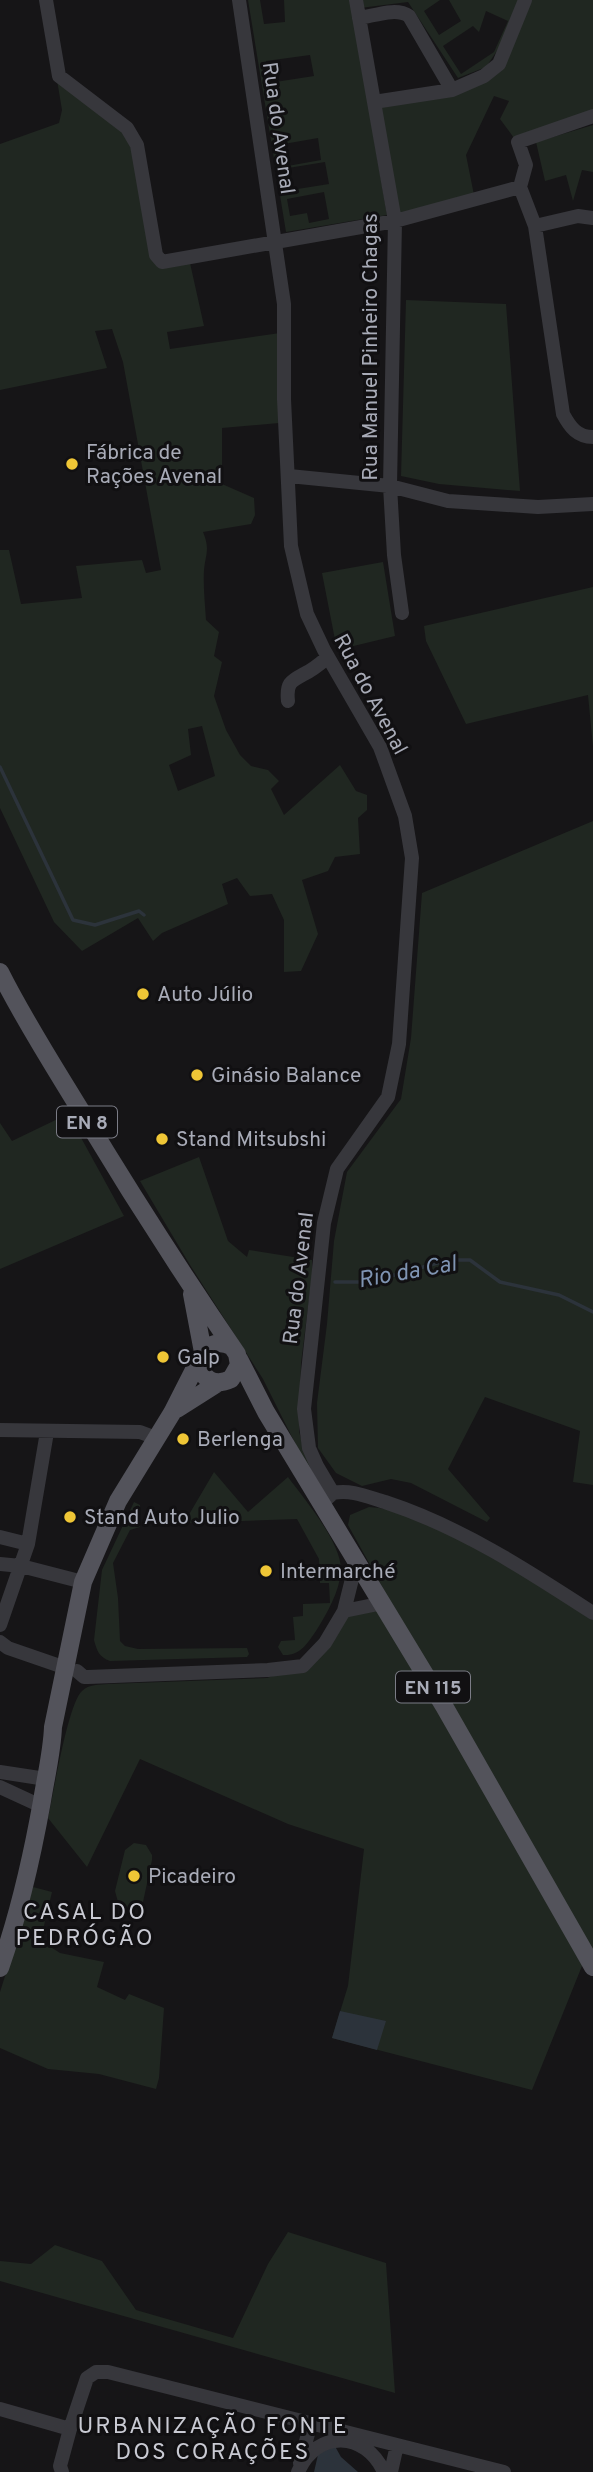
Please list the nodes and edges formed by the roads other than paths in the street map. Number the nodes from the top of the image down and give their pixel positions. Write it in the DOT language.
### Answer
graph roads {
  1 [pos="46,0"];
  2 [pos="239,0"];
  3 [pos="356,0"];
  4 [pos="525,0"];
  5 [pos="359,18"];
  6 [pos="452,90"];
  7 [pos="374,102"];
  8 [pos="593,116"];
  9 [pos="520,187"];
  10 [pos="593,218"];
  11 [pos="395,221"];
  12 [pos="535,226"];
  13 [pos="274,241"];
  14 [pos="593,437"];
  15 [pos="289,476"];
  16 [pos="390,486"];
  17 [pos="593,504"];
  18 [pos="402,613"];
  19 [pos="328,657"];
  20 [pos="288,701"];
  21 [pos="0,971"];
  22 [pos="190,1287"];
  23 [pos="235,1353"];
  24 [pos="201,1356"];
  25 [pos="222,1382"];
  26 [pos="266,1412"];
  27 [pos="172,1413"];
  28 [pos="0,1430"];
  29 [pos="47,1432"];
  30 [pos="156,1438"];
  31 [pos="327,1499"];
  32 [pos="0,1537"];
  33 [pos="28,1544"];
  34 [pos="357,1559"];
  35 [pos="0,1564"];
  36 [pos="21,1566"];
  37 [pos="86,1577"];
  38 [pos="383,1603"];
  39 [pos="344,1611"];
  40 [pos="593,1613"];
  41 [pos="0,1625"];
  42 [pos="0,1642"];
  43 [pos="71,1670"];
  44 [pos="0,1772"];
  45 [pos="46,1779"];
  46 [pos="0,1787"];
  47 [pos="41,1806"];
  48 [pos="0,1968"];
  49 [pos="593,1968"];
  50 [pos="0,2409"];
  51 [pos="311,2423"];
  52 [pos="71,2429"];
  53 [pos="353,2438"];
  54 [pos="397,2445"];
  55 [pos="298,2471"];
  56 [pos="62,2472"];
  57 [pos="384,2472"];
  58 [pos="391,2472"];
  59 [pos="504,2472"];
  1 -- 13 [label="street"];
  2 -- 13 [label="street, Rua do Avenal"];
  3 -- 5 [label="street, Rua Manuel Pinheiro Chagas"];
  4 -- 6 [label="street"];
  5 -- 6 [label="street"];
  5 -- 7 [label="street, Rua Manuel Pinheiro Chagas"];
  6 -- 7 [label="street"];
  7 -- 11 [label="street, Rua Manuel Pinheiro Chagas"];
  8 -- 9 [label="street"];
  9 -- 11 [label="street"];
  9 -- 12 [label="street"];
  10 -- 12 [label="street"];
  11 -- 13 [label="street"];
  11 -- 16 [label="street, Rua Manuel Pinheiro Chagas"];
  12 -- 14 [label="street"];
  13 -- 15 [label="street, Rua do Avenal"];
  15 -- 16 [label="street"];
  15 -- 19 [label="street, Rua do Avenal"];
  16 -- 17 [label="street"];
  16 -- 18 [label="street, Rua Manuel Pinheiro Chagas"];
  19 -- 20 [label="street"];
  19 -- 31 [label="street, Rua do Avenal"];
  21 -- 22 [label="main road, EN 8"];
  22 -- 23 [label="main road, EN 8"];
  22 -- 24 [label="main road, EN 8"];
  23 -- 24 [label="main road"];
  23 -- 25 [label="main road"];
  23 -- 26 [label="main road, EN 115"];
  24 -- 25 [label="main road, EN 8"];
  24 -- 27 [label="main road"];
  25 -- 26 [label="main road, EN 115"];
  25 -- 27 [label="main road"];
  26 -- 31 [label="main road, EN 115"];
  27 -- 30 [label="main road"];
  28 -- 29 [label="street"];
  29 -- 30 [label="street"];
  29 -- 33 [label="street"];
  30 -- 37 [label="main road"];
  31 -- 34 [label="main road, EN 115"];
  31 -- 40 [label="street"];
  32 -- 33 [label="street"];
  33 -- 36 [label="street"];
  34 -- 38 [label="main road, EN 115"];
  34 -- 39 [label="street"];
  35 -- 36 [label="street"];
  36 -- 37 [label="street"];
  36 -- 41 [label="street"];
  37 -- 43 [label="main road"];
  38 -- 39 [label="street"];
  38 -- 49 [label="main road, EN 115"];
  39 -- 43 [label="street"];
  42 -- 43 [label="street"];
  43 -- 45 [label="main road"];
  44 -- 45 [label="street"];
  45 -- 47 [label="main road"];
  46 -- 47 [label="street"];
  47 -- 48 [label="main road"];
  50 -- 52 [label="street"];
  51 -- 52 [label="street"];
  51 -- 53 [label="street"];
  51 -- 55 [label="street"];
  52 -- 56 [label="street"];
  53 -- 54 [label="street"];
  53 -- 55 [label="street"];
  53 -- 57 [label="street"];
  54 -- 58 [label="street"];
  54 -- 59 [label="street"];
}
